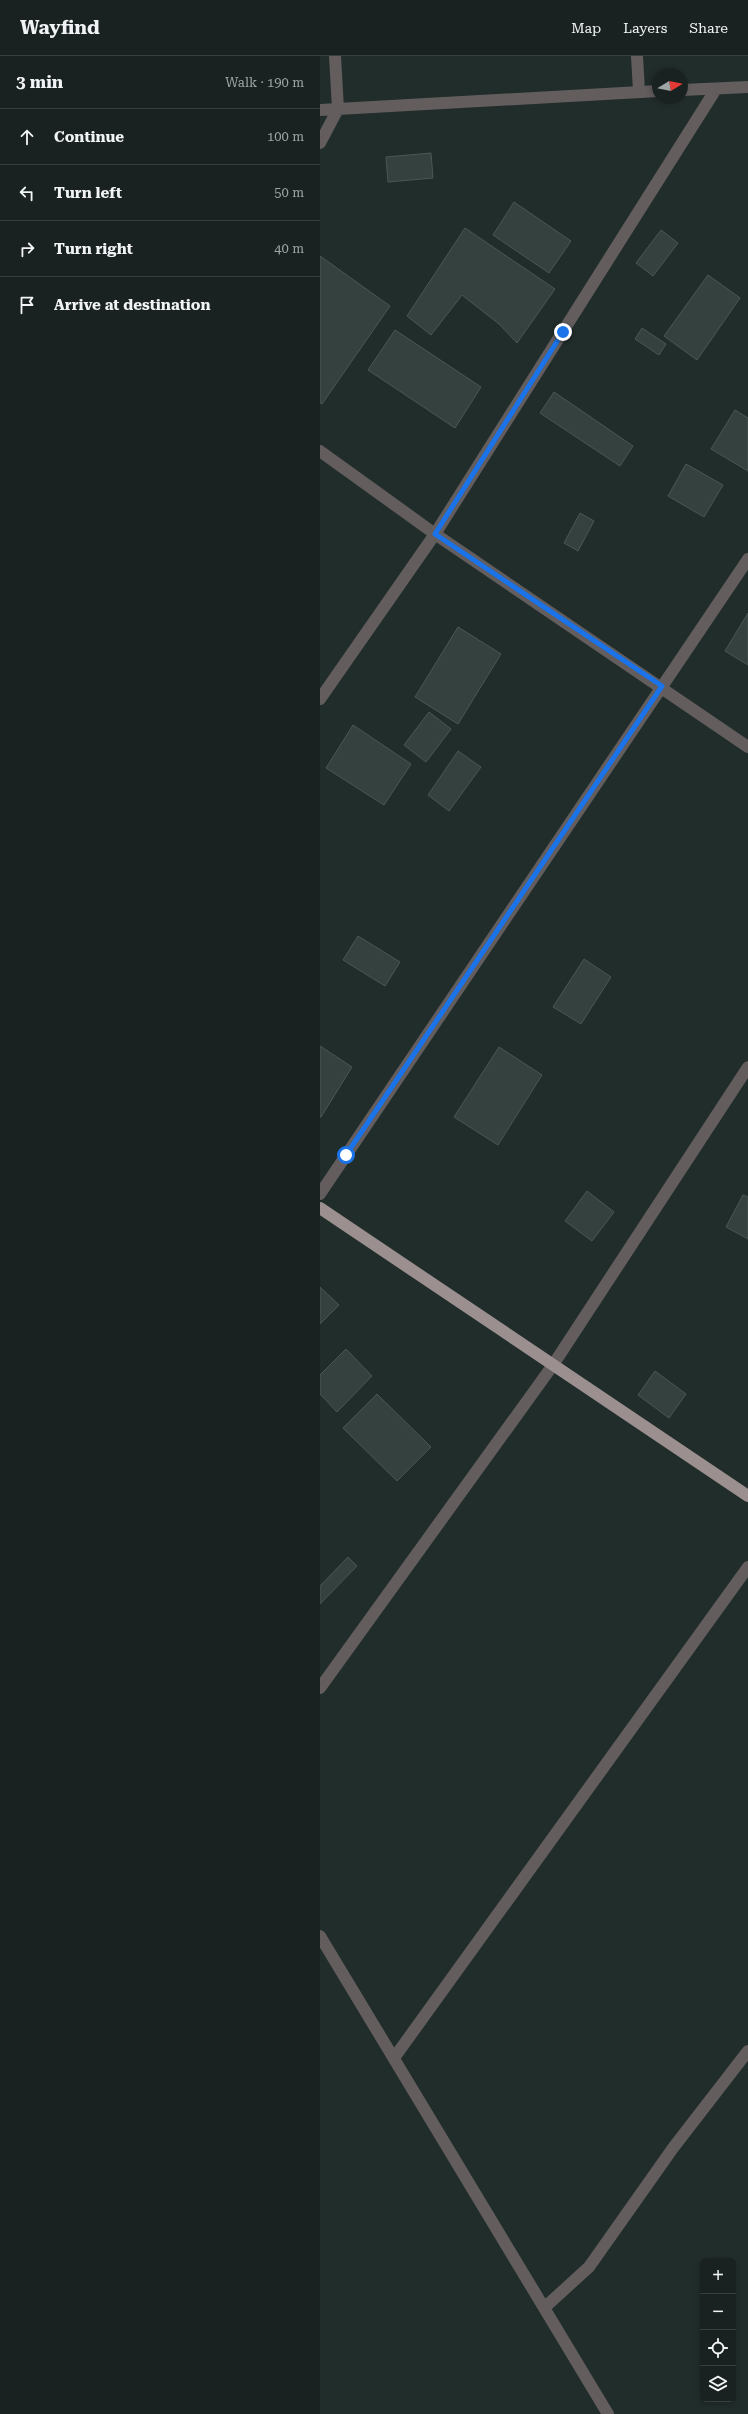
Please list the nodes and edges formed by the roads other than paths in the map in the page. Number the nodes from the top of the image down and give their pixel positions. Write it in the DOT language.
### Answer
graph roads {
  1 [pos="335,56"];
  2 [pos="637,56"];
  3 [pos="748,87"];
  4 [pos="716,89"];
  5 [pos="688,90"];
  6 [pos="639,91"];
  7 [pos="652,91"];
  8 [pos="338,109"];
  9 [pos="320,110"];
  10 [pos="320,143"];
  11 [pos="320,451"];
  12 [pos="435,534"];
  13 [pos="748,559"];
  14 [pos="662,686"];
  15 [pos="320,699"];
  16 [pos="748,746"];
  17 [pos="748,1067"];
  18 [pos="320,1194"];
  19 [pos="320,1208"];
  20 [pos="553,1365"];
  21 [pos="748,1496"];
  22 [pos="748,1566"];
  23 [pos="320,1688"];
  24 [pos="320,1936"];
  25 [pos="748,2051"];
  26 [pos="394,2058"];
  27 [pos="544,2308"];
  28 [pos="608,2414"];
  1 -- 8 [label="street"];
  2 -- 6 [label="street"];
  3 -- 4 [label="street"];
  4 -- 5 [label="street"];
  4 -- 12 [label="street"];
  6 -- 7 [label="street"];
  6 -- 8 [label="street"];
  8 -- 9 [label="street"];
  8 -- 10 [label="street"];
  11 -- 12 [label="street"];
  12 -- 14 [label="street"];
  12 -- 15 [label="street"];
  13 -- 14 [label="street"];
  14 -- 16 [label="street"];
  14 -- 18 [label="street"];
  17 -- 20 [label="street"];
  19 -- 20 [label="main road"];
  20 -- 21 [label="main road"];
  20 -- 23 [label="street"];
  22 -- 26 [label="street"];
  24 -- 26 [label="street"];
  25 -- 27 [label="street"];
  26 -- 27 [label="street"];
  27 -- 28 [label="street"];
}
